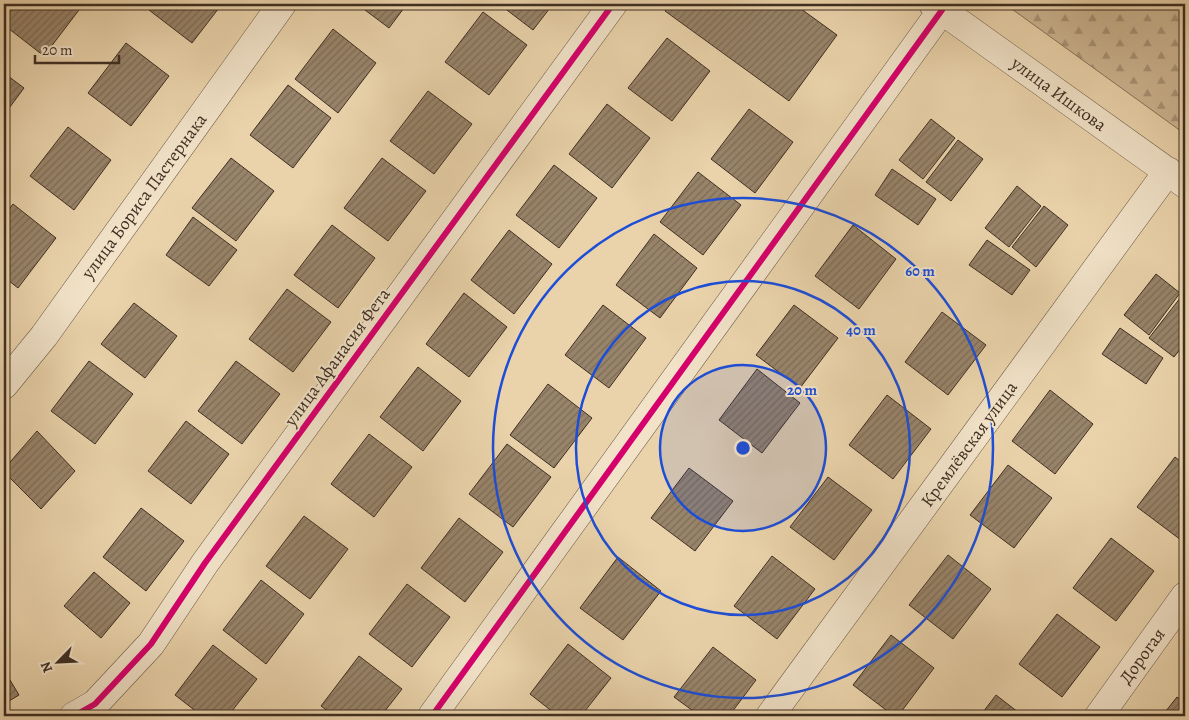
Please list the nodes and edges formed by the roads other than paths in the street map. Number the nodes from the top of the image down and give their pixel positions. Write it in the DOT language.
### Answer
graph roads {
  1 [pos="282,4"];
  2 [pos="613,4"];
  3 [pos="937,7"];
  4 [pos="1176,177"];
  5 [pos="4,385"];
  6 [pos="1185,596"];
  7 [pos="74,716"];
  8 [pos="432,716"];
  9 [pos="770,716"];
  10 [pos="1099,716"];
  1 -- 5 [label="street, улица Бориса Пастернака"];
  2 -- 7 [label="street, улица Афанасия Фета"];
  3 -- 4 [label="street, улица Ишкова"];
  3 -- 8 [label="street"];
  4 -- 9 [label="street, Кремлёвская улица"];
  6 -- 10 [label="street, Дорогая"];
}
